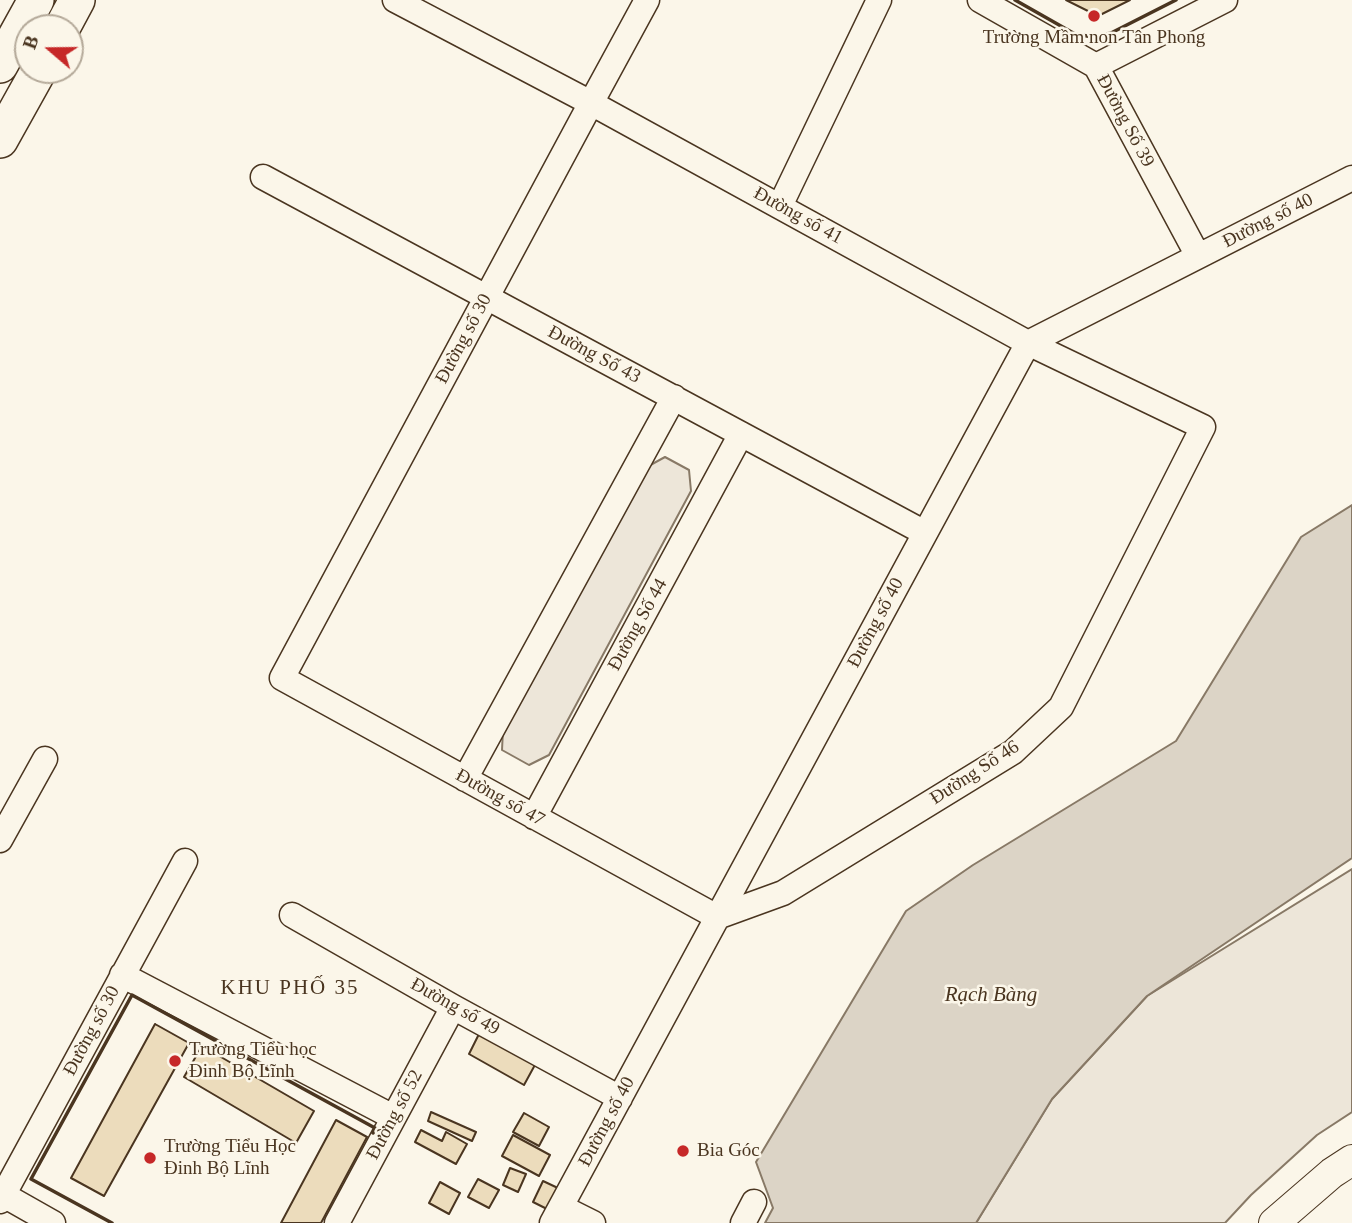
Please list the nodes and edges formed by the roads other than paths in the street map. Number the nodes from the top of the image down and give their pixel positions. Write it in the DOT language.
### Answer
graph roads {
  1 [pos="36,0"];
  2 [pos="395,0"];
  3 [pos="647,0"];
  4 [pos="879,0"];
  5 [pos="979,0"];
  6 [pos="1225,0"];
  7 [pos="0,65"];
  8 [pos="1096,66"];
  9 [pos="31,84"];
  10 [pos="591,103"];
  11 [pos="0,140"];
  12 [pos="262,177"];
  13 [pos="1352,178"];
  14 [pos="780,206"];
  15 [pos="1198,256"];
  16 [pos="487,297"];
  17 [pos="1028,344"];
  18 [pos="674,397"];
  19 [pos="1203,427"];
  20 [pos="741,434"];
  21 [pos="925,533"];
  22 [pos="282,678"];
  23 [pos="45,759"];
  24 [pos="465,779"];
  25 [pos="534,817"];
  26 [pos="0,840"];
  27 [pos="186,861"];
  28 [pos="292,915"];
  29 [pos="717,917"];
  30 [pos="122,975"];
  31 [pos="453,1007"];
  32 [pos="620,1098"];
  33 [pos="393,1118"];
  34 [pos="1352,1160"];
  35 [pos="1,1196"];
  36 [pos="557,1215"];
  37 [pos="53,1223"];
  38 [pos="337,1223"];
  39 [pos="593,1223"];
  40 [pos="1274,1223"];
  1 -- 7 [label="main road"];
  2 -- 10 [label="street, Đường số 41"];
  3 -- 10 [label="street, Đường số 30"];
  4 -- 14 [label="street"];
  5 -- 8 [label="street, Đường Số 39"];
  6 -- 8 [label="street"];
  8 -- 15 [label="street, Đường Số 39"];
  9 -- 11 [label="main road"];
  10 -- 14 [label="street, Đường số 41"];
  10 -- 16 [label="street, Đường số 30"];
  12 -- 16 [label="street, Đường Số 43"];
  13 -- 15 [label="street, Đường số 40"];
  14 -- 17 [label="street, Đường số 41"];
  15 -- 17 [label="street, Đường số 40"];
  16 -- 18 [label="street, Đường Số 43"];
  16 -- 22 [label="street, Đường số 30"];
  17 -- 19 [label="street, Đường số 41"];
  17 -- 21 [label="street, Đường số 40"];
  18 -- 20 [label="street, Đường Số 43"];
  18 -- 24 [label="street"];
  19 -- 29 [label="street, Đường Số 46"];
  20 -- 21 [label="street, Đường Số 43"];
  20 -- 25 [label="street, Đường Số 44"];
  21 -- 29 [label="street, Đường số 40"];
  22 -- 24 [label="street, Đường số 47"];
  23 -- 26 [label="street"];
  24 -- 25 [label="street, Đường số 47"];
  25 -- 29 [label="street, Đường số 47"];
  27 -- 30 [label="street, Đường số 30"];
  28 -- 31 [label="street, Đường số 49"];
  29 -- 32 [label="street, Đường số 40"];
  30 -- 33 [label="street"];
  30 -- 35 [label="street, Đường số 30"];
  31 -- 32 [label="street, Đường số 49"];
  31 -- 33 [label="street, Đường số 52"];
  32 -- 36 [label="street, Đường số 40"];
  33 -- 38 [label="street, Đường số 52"];
  34 -- 40 [label="street"];
  35 -- 37 [label="street"];
  36 -- 39 [label="street"];
}
